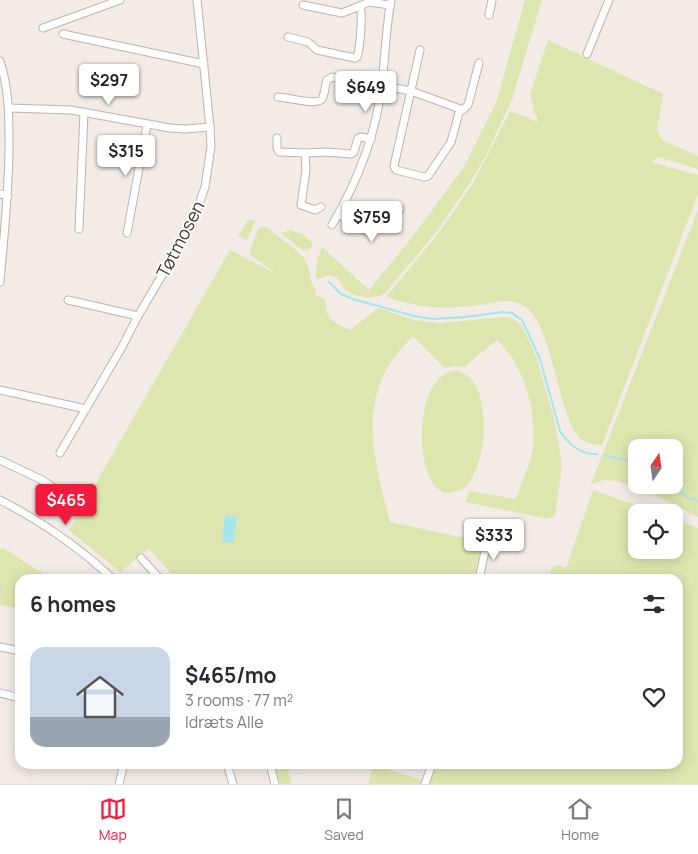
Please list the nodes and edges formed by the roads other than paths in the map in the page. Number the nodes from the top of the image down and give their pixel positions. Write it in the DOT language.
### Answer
graph roads {
  1 [pos="120,0"];
  2 [pos="197,0"];
  3 [pos="492,0"];
  4 [pos="609,0"];
  5 [pos="390,3"];
  6 [pos="303,5"];
  7 [pos="360,6"];
  8 [pos="489,15"];
  9 [pos="43,28"];
  10 [pos="63,34"];
  11 [pos="288,37"];
  12 [pos="420,50"];
  13 [pos="587,54"];
  14 [pos="0,61"];
  15 [pos="479,63"];
  16 [pos="204,64"];
  17 [pos="382,86"];
  18 [pos="412,92"];
  19 [pos="278,97"];
  20 [pos="9,108"];
  21 [pos="460,109"];
  22 [pos="84,112"];
  23 [pos="147,125"];
  24 [pos="210,127"];
  25 [pos="277,138"];
  26 [pos="371,139"];
  27 [pos="305,153"];
  28 [pos="0,194"];
  29 [pos="8,196"];
  30 [pos="321,207"];
  31 [pos="400,209"];
  32 [pos="338,214"];
  33 [pos="332,225"];
  34 [pos="79,229"];
  35 [pos="127,233"];
  36 [pos="0,282"];
  37 [pos="68,300"];
  38 [pos="138,316"];
  39 [pos="0,390"];
  40 [pos="86,409"];
  41 [pos="60,453"];
  42 [pos="0,460"];
  43 [pos="0,500"];
  44 [pos="83,507"];
  45 [pos="488,538"];
  46 [pos="141,558"];
  47 [pos="107,574"];
  48 [pos="155,574"];
  49 [pos="480,574"];
  50 [pos="0,647"];
  51 [pos="15,650"];
  52 [pos="0,693"];
  53 [pos="15,697"];
  54 [pos="123,769"];
  55 [pos="228,769"];
  56 [pos="271,769"];
  57 [pos="430,769"];
  58 [pos="119,784"];
  59 [pos="233,784"];
  60 [pos="275,784"];
  61 [pos="425,784"];
  1 -- 9 [label="street"];
  2 -- 16 [label="street, Tøtmosen"];
  3 -- 8 [label="street"];
  4 -- 13 [label="street"];
  5 -- 7 [label="street"];
  5 -- 17 [label="street"];
  6 -- 7 [label="street"];
  7 -- 11 [label="street"];
  10 -- 16 [label="street"];
  12 -- 18 [label="street"];
  14 -- 20 [label="street"];
  15 -- 21 [label="street"];
  16 -- 24 [label="street, Tøtmosen"];
  17 -- 18 [label="street"];
  17 -- 19 [label="street"];
  17 -- 26 [label="street"];
  18 -- 21 [label="street"];
  18 -- 21 [label="street"];
  20 -- 22 [label="street"];
  20 -- 29 [label="street"];
  22 -- 23 [label="street"];
  22 -- 34 [label="street"];
  23 -- 24 [label="street"];
  23 -- 35 [label="street"];
  24 -- 38 [label="street, Tøtmosen"];
  25 -- 27 [label="street"];
  26 -- 27 [label="street"];
  26 -- 32 [label="street"];
  27 -- 30 [label="street"];
  28 -- 29 [label="street"];
  29 -- 36 [label="street"];
  31 -- 32 [label="street"];
  32 -- 33 [label="street"];
  37 -- 38 [label="street"];
  38 -- 40 [label="street, Tøtmosen"];
  39 -- 40 [label="street"];
  40 -- 41 [label="street, Tøtmosen"];
  42 -- 44 [label="street"];
  43 -- 47 [label="street"];
  45 -- 49 [label="street"];
  46 -- 48 [label="street"];
  50 -- 51 [label="street"];
  52 -- 53 [label="street"];
  54 -- 58 [label="street"];
  55 -- 59 [label="street"];
  56 -- 60 [label="street"];
  57 -- 61 [label="street"];
}
